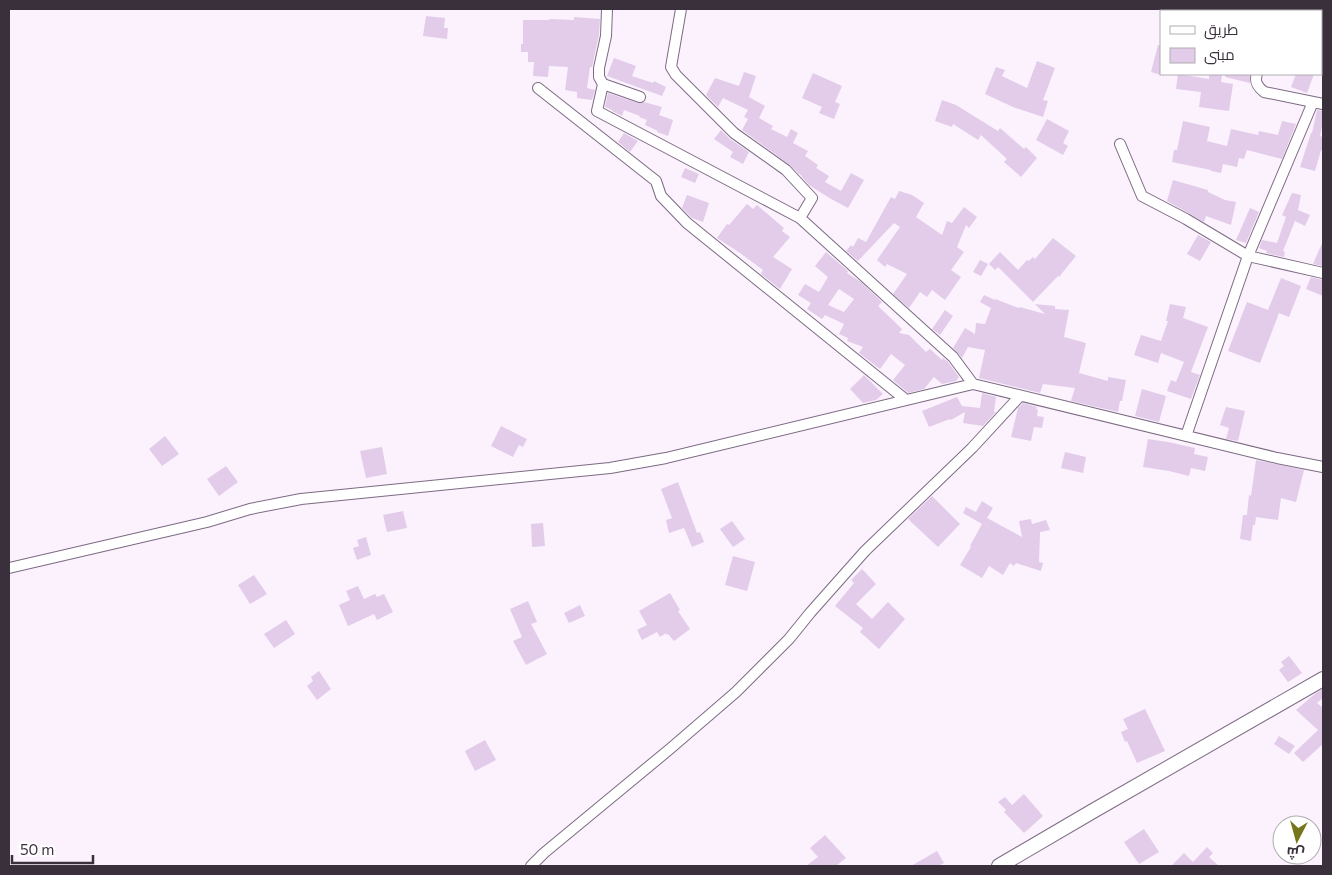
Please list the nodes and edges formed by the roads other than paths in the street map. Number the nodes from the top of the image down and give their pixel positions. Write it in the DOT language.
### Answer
graph roads {
  1 [pos="608,9"];
  2 [pos="681,9"];
  3 [pos="1257,75"];
  4 [pos="603,84"];
  5 [pos="538,88"];
  6 [pos="640,97"];
  7 [pos="1318,103"];
  8 [pos="1120,144"];
  9 [pos="800,218"];
  10 [pos="1248,256"];
  11 [pos="1323,273"];
  12 [pos="973,384"];
  13 [pos="1020,396"];
  14 [pos="906,400"];
  15 [pos="1186,436"];
  16 [pos="1323,467"];
  17 [pos="9,568"];
  18 [pos="1323,679"];
  19 [pos="531,866"];
  20 [pos="999,866"];
  1 -- 4 [label="street"];
  2 -- 9 [label="street"];
  3 -- 7 [label="street"];
  4 -- 6 [label="street"];
  4 -- 9 [label="street"];
  5 -- 14 [label="street"];
  7 -- 10 [label="street"];
  8 -- 10 [label="street"];
  9 -- 12 [label="street"];
  10 -- 11 [label="street"];
  10 -- 15 [label="street"];
  12 -- 13 [label="street"];
  12 -- 14 [label="street"];
  13 -- 15 [label="street"];
  13 -- 19 [label="street"];
  14 -- 17 [label="street"];
  15 -- 16 [label="street"];
  18 -- 20 [label="street"];
}
